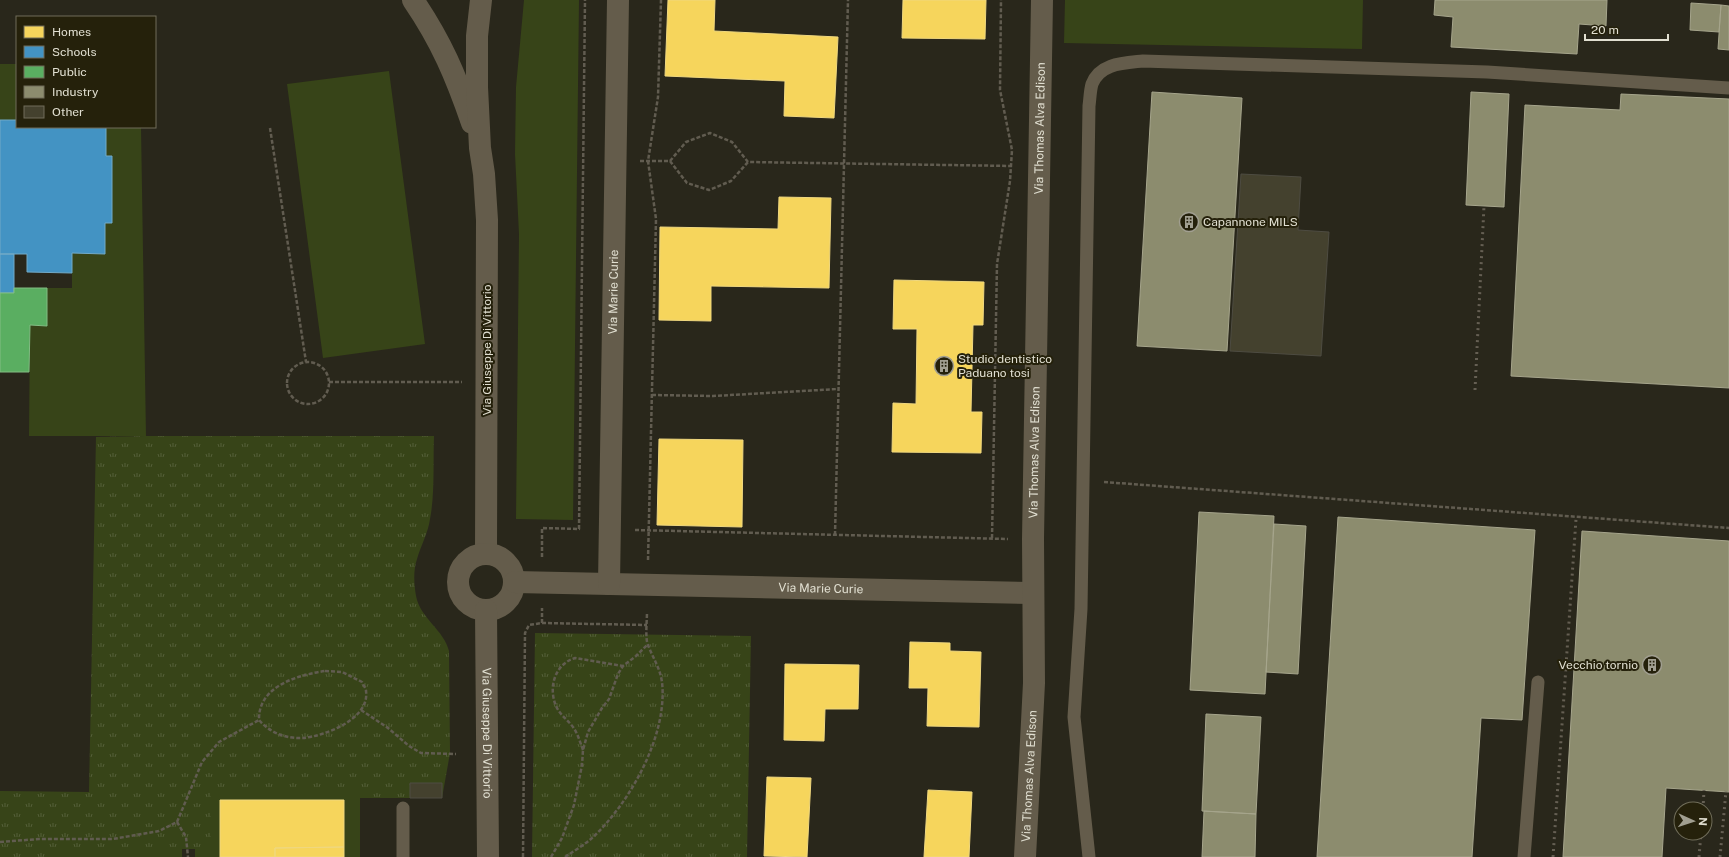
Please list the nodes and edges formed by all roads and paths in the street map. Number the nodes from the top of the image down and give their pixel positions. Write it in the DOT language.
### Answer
graph roads {
  1 [pos="413,0"];
  2 [pos="481,0"];
  3 [pos="585,0"];
  4 [pos="618,0"];
  5 [pos="661,0"];
  6 [pos="848,0"];
  7 [pos="1001,0"];
  8 [pos="1042,0"];
  9 [pos="1729,88"];
  10 [pos="270,128"];
  11 [pos="480,148"];
  12 [pos="616,160"];
  13 [pos="648,161"];
  14 [pos="670,161"];
  15 [pos="748,162"];
  16 [pos="844,163"];
  17 [pos="1012,166"];
  18 [pos="1039,166"];
  19 [pos="306,362"];
  20 [pos="329,382"];
  21 [pos="486,382"];
  22 [pos="838,389"];
  23 [pos="652,395"];
  24 [pos="1083,481"];
  25 [pos="1729,528"];
  26 [pos="630,530"];
  27 [pos="649,531"];
  28 [pos="835,535"];
  29 [pos="992,538"];
  30 [pos="1032,539"];
  31 [pos="486,553"];
  32 [pos="542,559"];
  33 [pos="648,562"];
  34 [pos="514,582"];
  35 [pos="610,584"];
  36 [pos="1033,593"];
  37 [pos="542,609"];
  38 [pos="486,610"];
  39 [pos="647,612"];
  40 [pos="542,623"];
  41 [pos="647,625"];
  42 [pos="647,645"];
  43 [pos="623,666"];
  44 [pos="1538,682"];
  45 [pos="361,710"];
  46 [pos="259,720"];
  47 [pos="583,750"];
  48 [pos="456,754"];
  49 [pos="403,808"];
  50 [pos="177,822"];
  51 [pos="0,842"];
  52 [pos="188,857"];
  53 [pos="403,857"];
  54 [pos="488,857"];
  55 [pos="523,857"];
  56 [pos="551,857"];
  57 [pos="565,857"];
  58 [pos="1025,857"];
  59 [pos="1089,857"];
  60 [pos="1524,857"];
  1 -- 11 [label="street, Via Giuseppe Di Vittorio"];
  2 -- 11 [label="street, Via Giuseppe Di Vittorio"];
  3 -- 32 [label="path"];
  4 -- 12 [label="street, Via Marie Curie"];
  5 -- 13 [label="path"];
  6 -- 16 [label="path"];
  7 -- 17 [label="path"];
  8 -- 18 [label="street, Via Thomas Alva Edison"];
  9 -- 24 [label="lane"];
  10 -- 19 [label="path"];
  11 -- 21 [label="street, Via Giuseppe Di Vittorio"];
  12 -- 13 [label="path"];
  12 -- 35 [label="street, Via Marie Curie"];
  13 -- 14 [label="path"];
  13 -- 23 [label="path"];
  14 -- 15 [label="path"];
  14 -- 15 [label="path"];
  15 -- 16 [label="path"];
  16 -- 17 [label="path"];
  16 -- 22 [label="path"];
  17 -- 18 [label="path"];
  17 -- 29 [label="path"];
  18 -- 30 [label="street, Via Thomas Alva Edison"];
  19 -- 20 [label="path"];
  19 -- 20 [label="path"];
  20 -- 21 [label="path"];
  21 -- 31 [label="street, Via Giuseppe Di Vittorio"];
  22 -- 23 [label="path"];
  22 -- 28 [label="path"];
  23 -- 27 [label="path"];
  24 -- 25 [label="path"];
  24 -- 59 [label="lane"];
  26 -- 27 [label="path"];
  27 -- 28 [label="path"];
  27 -- 33 [label="path"];
  28 -- 29 [label="path"];
  29 -- 30 [label="path"];
  30 -- 36 [label="street, Via Thomas Alva Edison"];
  31 -- 34 [label="street"];
  31 -- 38 [label="street"];
  34 -- 35 [label="street, Via Marie Curie"];
  34 -- 38 [label="street"];
  35 -- 36 [label="street, Via Marie Curie"];
  36 -- 58 [label="street, Via Thomas Alva Edison"];
  37 -- 40 [label="path"];
  38 -- 54 [label="street, Via Giuseppe Di Vittorio"];
  39 -- 41 [label="path"];
  40 -- 41 [label="path"];
  40 -- 55 [label="path"];
  41 -- 42 [label="path"];
  42 -- 43 [label="path"];
  42 -- 57 [label="path"];
  43 -- 47 [label="path"];
  43 -- 47 [label="path"];
  44 -- 60 [label="lane"];
  45 -- 46 [label="path"];
  45 -- 46 [label="path"];
  45 -- 48 [label="path"];
  46 -- 50 [label="path"];
  47 -- 56 [label="path"];
  49 -- 53 [label="lane"];
  50 -- 51 [label="path"];
  50 -- 52 [label="path"];
}
